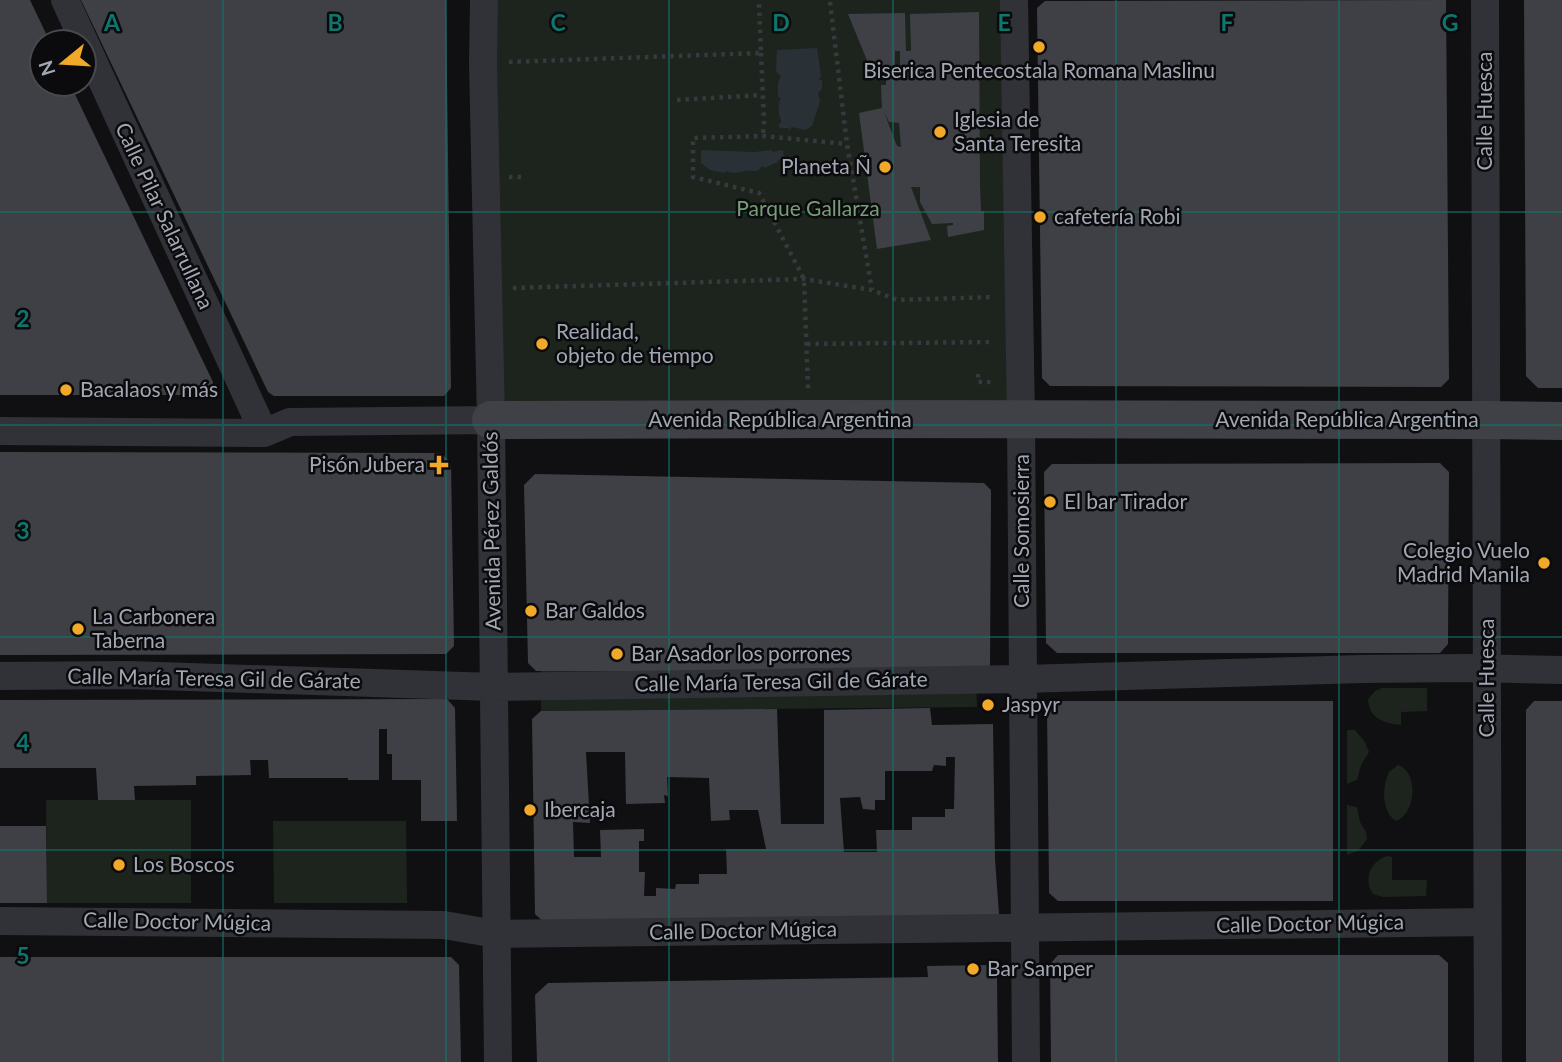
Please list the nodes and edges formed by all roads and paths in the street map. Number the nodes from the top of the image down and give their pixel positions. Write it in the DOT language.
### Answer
graph roads {
  1 [pos="65,0"];
  2 [pos="484,0"];
  3 [pos="1014,0"];
  4 [pos="1485,0"];
  5 [pos="830,2"];
  6 [pos="759,4"];
  7 [pos="761,52"];
  8 [pos="483,64"];
  9 [pos="762,95"];
  10 [pos="677,100"];
  11 [pos="763,136"];
  12 [pos="847,144"];
  13 [pos="804,279"];
  14 [pos="488,289"];
  15 [pos="872,290"];
  16 [pos="992,298"];
  17 [pos="992,342"];
  18 [pos="807,345"];
  19 [pos="978,374"];
  20 [pos="978,382"];
  21 [pos="808,419"];
  22 [pos="491,420"];
  23 [pos="1021,420"];
  24 [pos="1487,420"];
  25 [pos="1562,421"];
  26 [pos="0,431"];
  27 [pos="264,433"];
  28 [pos="1488,668"];
  29 [pos="1562,670"];
  30 [pos="0,676"];
  31 [pos="1023,679"];
  32 [pos="494,687"];
  33 [pos="0,920"];
  34 [pos="1487,922"];
  35 [pos="1025,928"];
  36 [pos="496,934"];
  37 [pos="498,1062"];
  38 [pos="1026,1062"];
  39 [pos="1488,1062"];
  1 -- 27 [label="street, Calle Pilar Salarrullana"];
  2 -- 8 [label="street, Avenida Pérez Galdós"];
  3 -- 23 [label="street, Calle Somosierra"];
  4 -- 24 [label="street, Calle Huesca"];
  5 -- 12 [label="path"];
  6 -- 7 [label="path"];
  7 -- 8 [label="path"];
  7 -- 9 [label="path"];
  8 -- 14 [label="street, Avenida Pérez Galdós"];
  9 -- 10 [label="path"];
  9 -- 11 [label="path"];
  11 -- 12 [label="path"];
  11 -- 13 [label="path"];
  12 -- 15 [label="path"];
  13 -- 14 [label="path"];
  13 -- 15 [label="path"];
  13 -- 18 [label="path"];
  14 -- 22 [label="street, Avenida Pérez Galdós"];
  15 -- 16 [label="path"];
  17 -- 18 [label="path"];
  18 -- 21 [label="path"];
  19 -- 20 [label="path"];
  21 -- 22 [label="main road, Avenida República Argentina"];
  21 -- 23 [label="main road, Avenida República Argentina"];
  22 -- 27 [label="street, Avenida República Argentina"];
  22 -- 32 [label="street, Avenida Pérez Galdós"];
  23 -- 24 [label="main road, Avenida República Argentina"];
  23 -- 31 [label="street, Calle Somosierra"];
  24 -- 25 [label="main road, Avenida República Argentina"];
  24 -- 28 [label="street, Calle Huesca"];
  26 -- 27 [label="street, Avenida República Argentina"];
  28 -- 29 [label="street, Calle María Teresa Gil de Gárate"];
  28 -- 31 [label="street, Calle María Teresa Gil de Gárate"];
  28 -- 34 [label="street, Calle Huesca"];
  30 -- 32 [label="street, Calle María Teresa Gil de Gárate"];
  31 -- 32 [label="street, Calle María Teresa Gil de Gárate"];
  31 -- 35 [label="street, Calle Somosierra"];
  32 -- 36 [label="street, Avenida Pérez Galdós"];
  33 -- 36 [label="street, Calle Doctor Múgica"];
  34 -- 35 [label="street, Calle Doctor Múgica"];
  34 -- 39 [label="street, Calle Huesca"];
  35 -- 36 [label="street, Calle Doctor Múgica"];
  35 -- 38 [label="street, Calle Somosierra"];
  36 -- 37 [label="street, Avenida Pérez Galdós"];
}
